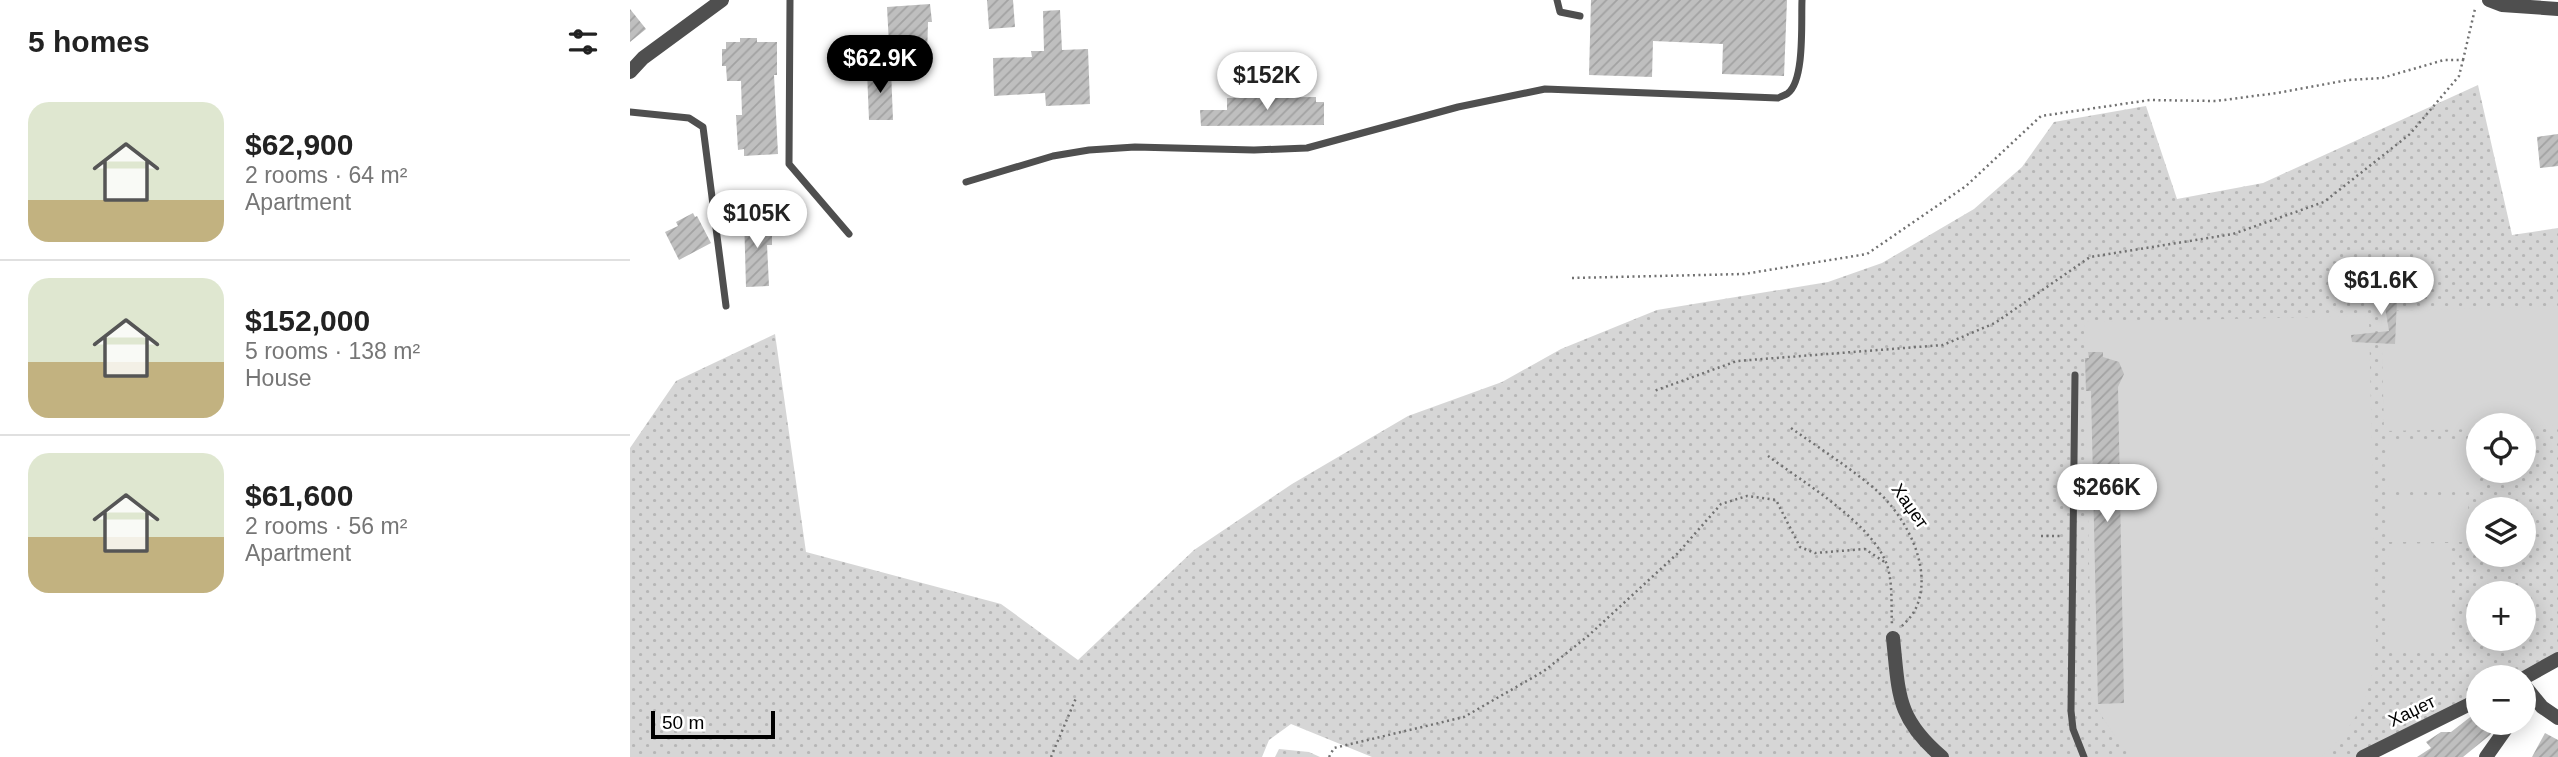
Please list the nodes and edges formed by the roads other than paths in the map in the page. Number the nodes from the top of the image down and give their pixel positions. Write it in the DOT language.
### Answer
graph roads {
  1 [pos="722,0"];
  2 [pos="790,0"];
  3 [pos="1557,0"];
  4 [pos="1802,0"];
  5 [pos="2488,0"];
  6 [pos="2558,9"];
  7 [pos="1580,16"];
  8 [pos="630,72"];
  9 [pos="630,112"];
  10 [pos="966,182"];
  11 [pos="849,234"];
  12 [pos="726,306"];
  13 [pos="2075,375"];
  14 [pos="1893,638"];
  15 [pos="2558,659"];
  16 [pos="2536,671"];
  17 [pos="2536,701"];
  18 [pos="2466,706"];
  19 [pos="2558,718"];
  20 [pos="2502,735"];
  21 [pos="1942,757"];
  22 [pos="2084,757"];
  23 [pos="2363,757"];
  24 [pos="2486,757"];
  1 -- 8 [label="street"];
  2 -- 11 [label="lane"];
  3 -- 7 [label="lane"];
  4 -- 10 [label="lane"];
  5 -- 6 [label="street"];
  9 -- 12 [label="lane"];
  13 -- 22 [label="lane"];
  14 -- 21 [label="street"];
  15 -- 16 [label="street"];
  17 -- 19 [label="street"];
  18 -- 23 [label="street, Хаџет"];
  20 -- 24 [label="street"];
}
